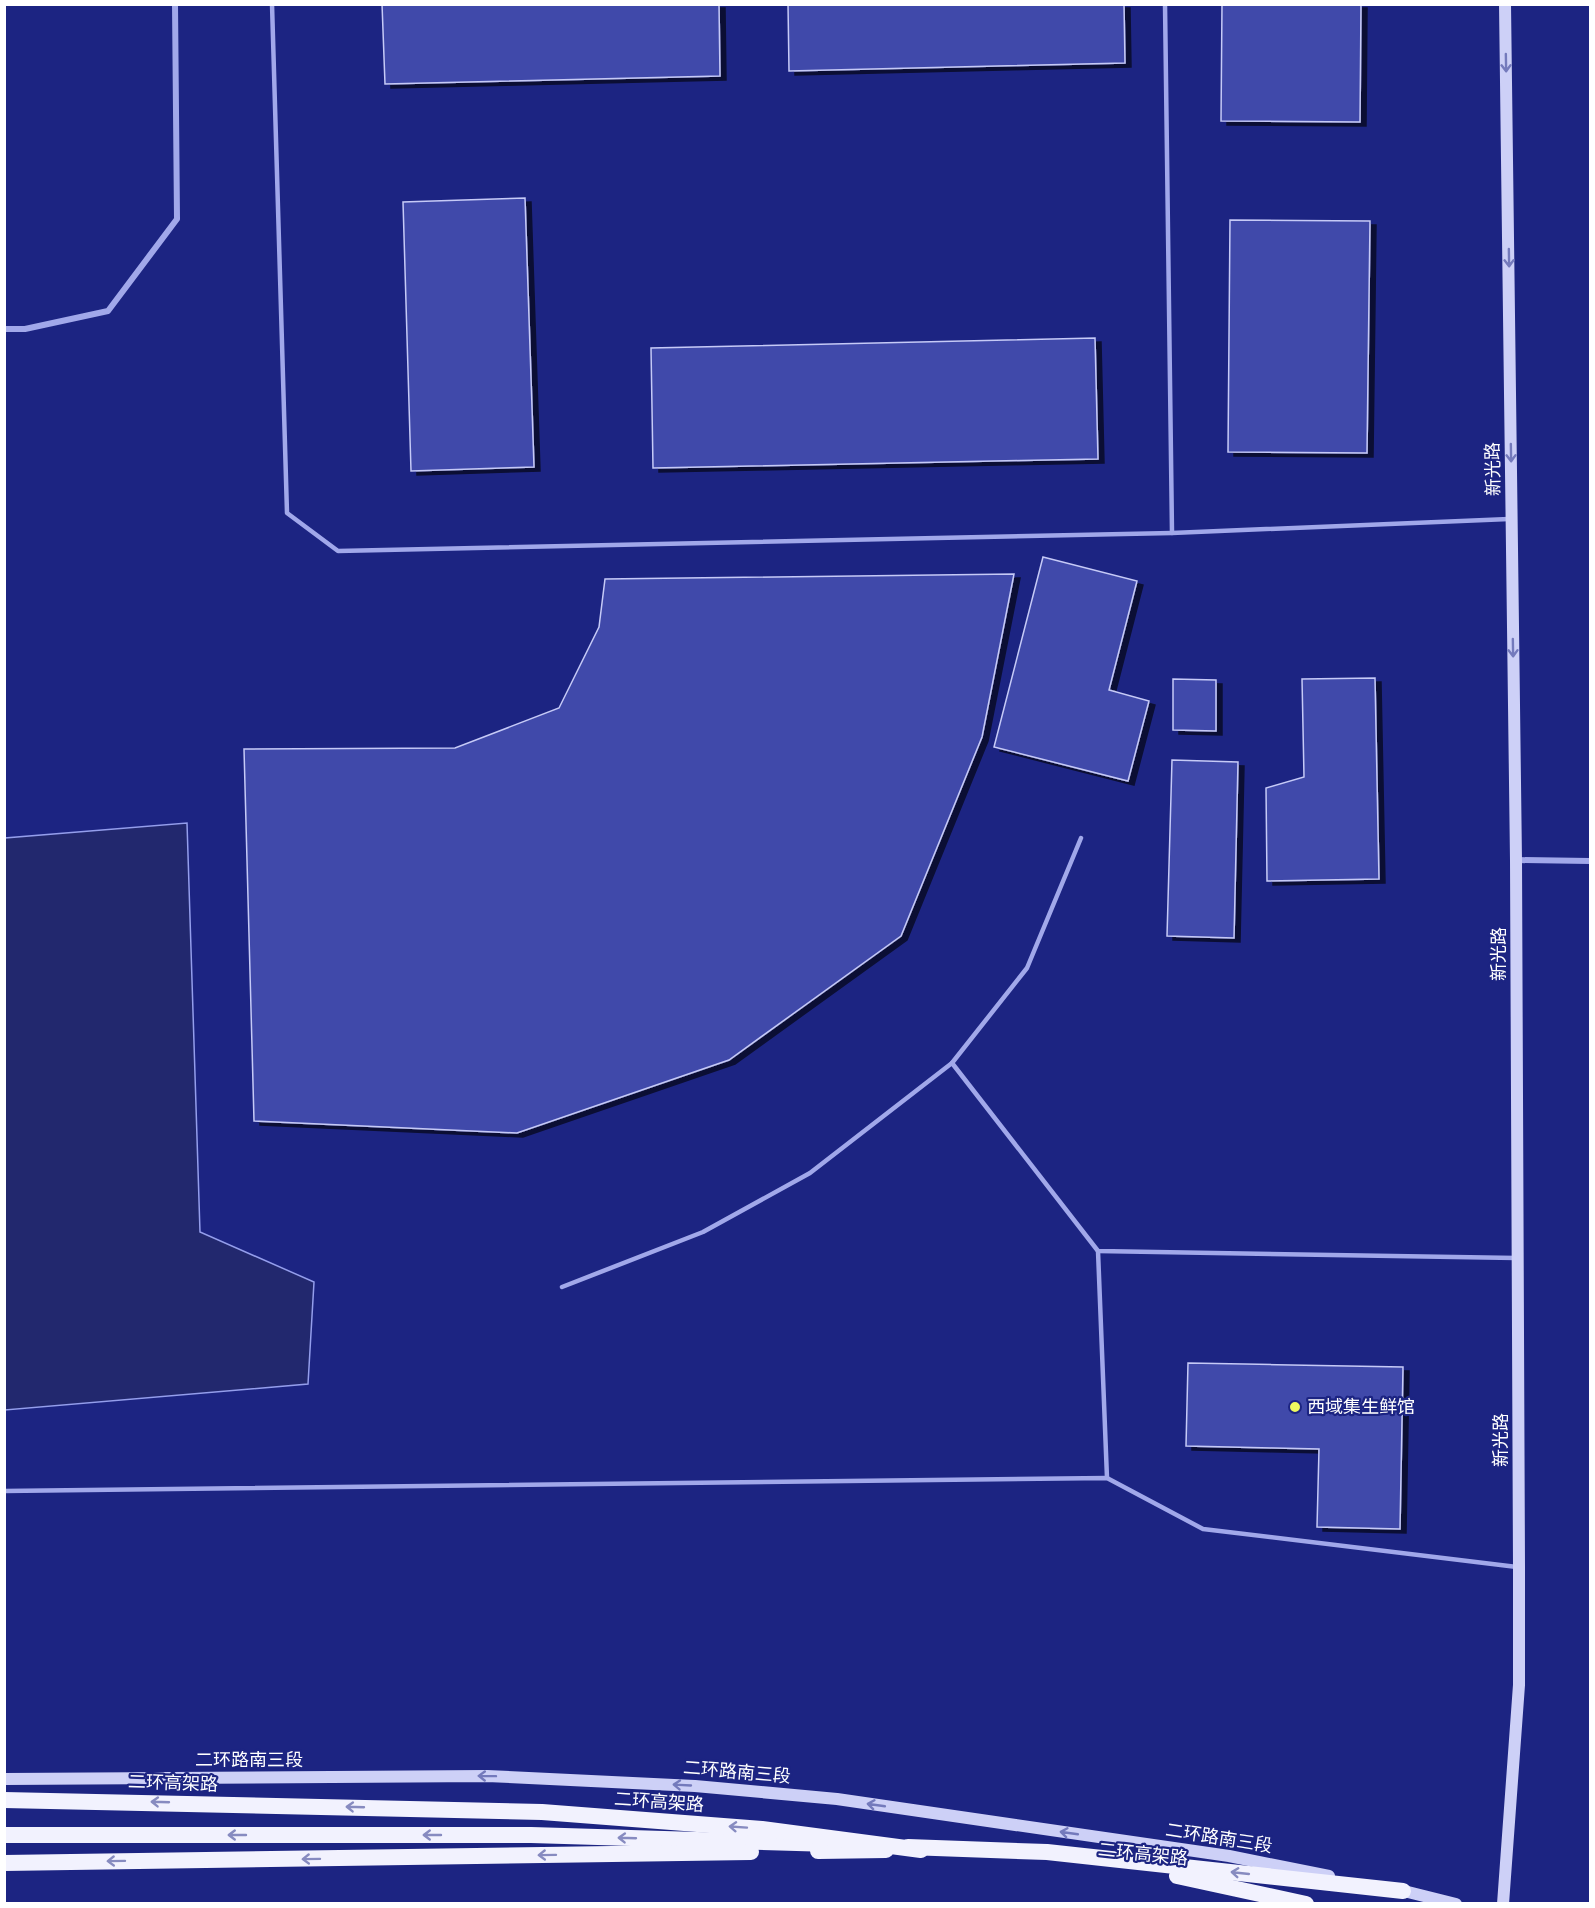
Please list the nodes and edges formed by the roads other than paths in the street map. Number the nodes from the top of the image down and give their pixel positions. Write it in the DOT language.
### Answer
graph roads {
  1 [pos="176,4"];
  2 [pos="272,4"];
  3 [pos="1165,4"];
  4 [pos="1505,4"];
  5 [pos="4,329"];
  6 [pos="1512,519"];
  7 [pos="1172,533"];
  8 [pos="1081,838"];
  9 [pos="1516,860"];
  10 [pos="1590,861"];
  11 [pos="952,1063"];
  12 [pos="1098,1251"];
  13 [pos="1519,1258"];
  14 [pos="562,1287"];
  15 [pos="1107,1478"];
  16 [pos="4,1491"];
  17 [pos="1519,1568"];
  18 [pos="4,1779"];
  19 [pos="4,1800"];
  20 [pos="4,1835"];
  21 [pos="921,1850"];
  22 [pos="4,1863"];
  23 [pos="1403,1891"];
  24 [pos="1306,1904"];
  25 [pos="1456,1904"];
  26 [pos="1503,1904"];
  1 -- 5 [label="street"];
  2 -- 7 [label="lane"];
  3 -- 7 [label="lane"];
  4 -- 6 [label="main road, 新光路, one-way"];
  6 -- 7 [label="lane"];
  6 -- 9 [label="main road, 新光路, one-way"];
  8 -- 11 [label="lane"];
  9 -- 10 [label="street"];
  9 -- 13 [label="main road, 新光路"];
  11 -- 12 [label="lane"];
  11 -- 14 [label="lane"];
  12 -- 13 [label="lane"];
  12 -- 15 [label="lane"];
  13 -- 17 [label="main road, 新光路"];
  15 -- 16 [label="lane"];
  15 -- 17 [label="lane"];
  17 -- 26 [label="main road, 新光路"];
  23 -- 18 [label="main road, 二环路南三段, one-way"];
  21 -- 19 [label="highway, 二环高架路, one-way, bridge"];
  23 -- 20 [label="highway, one-way"];
  21 -- 22 [label="highway, one-way, bridge"];
  21 -- 24 [label="highway, 二环高架路"];
  23 -- 25 [label="main road, 二环路南三段"];
}
